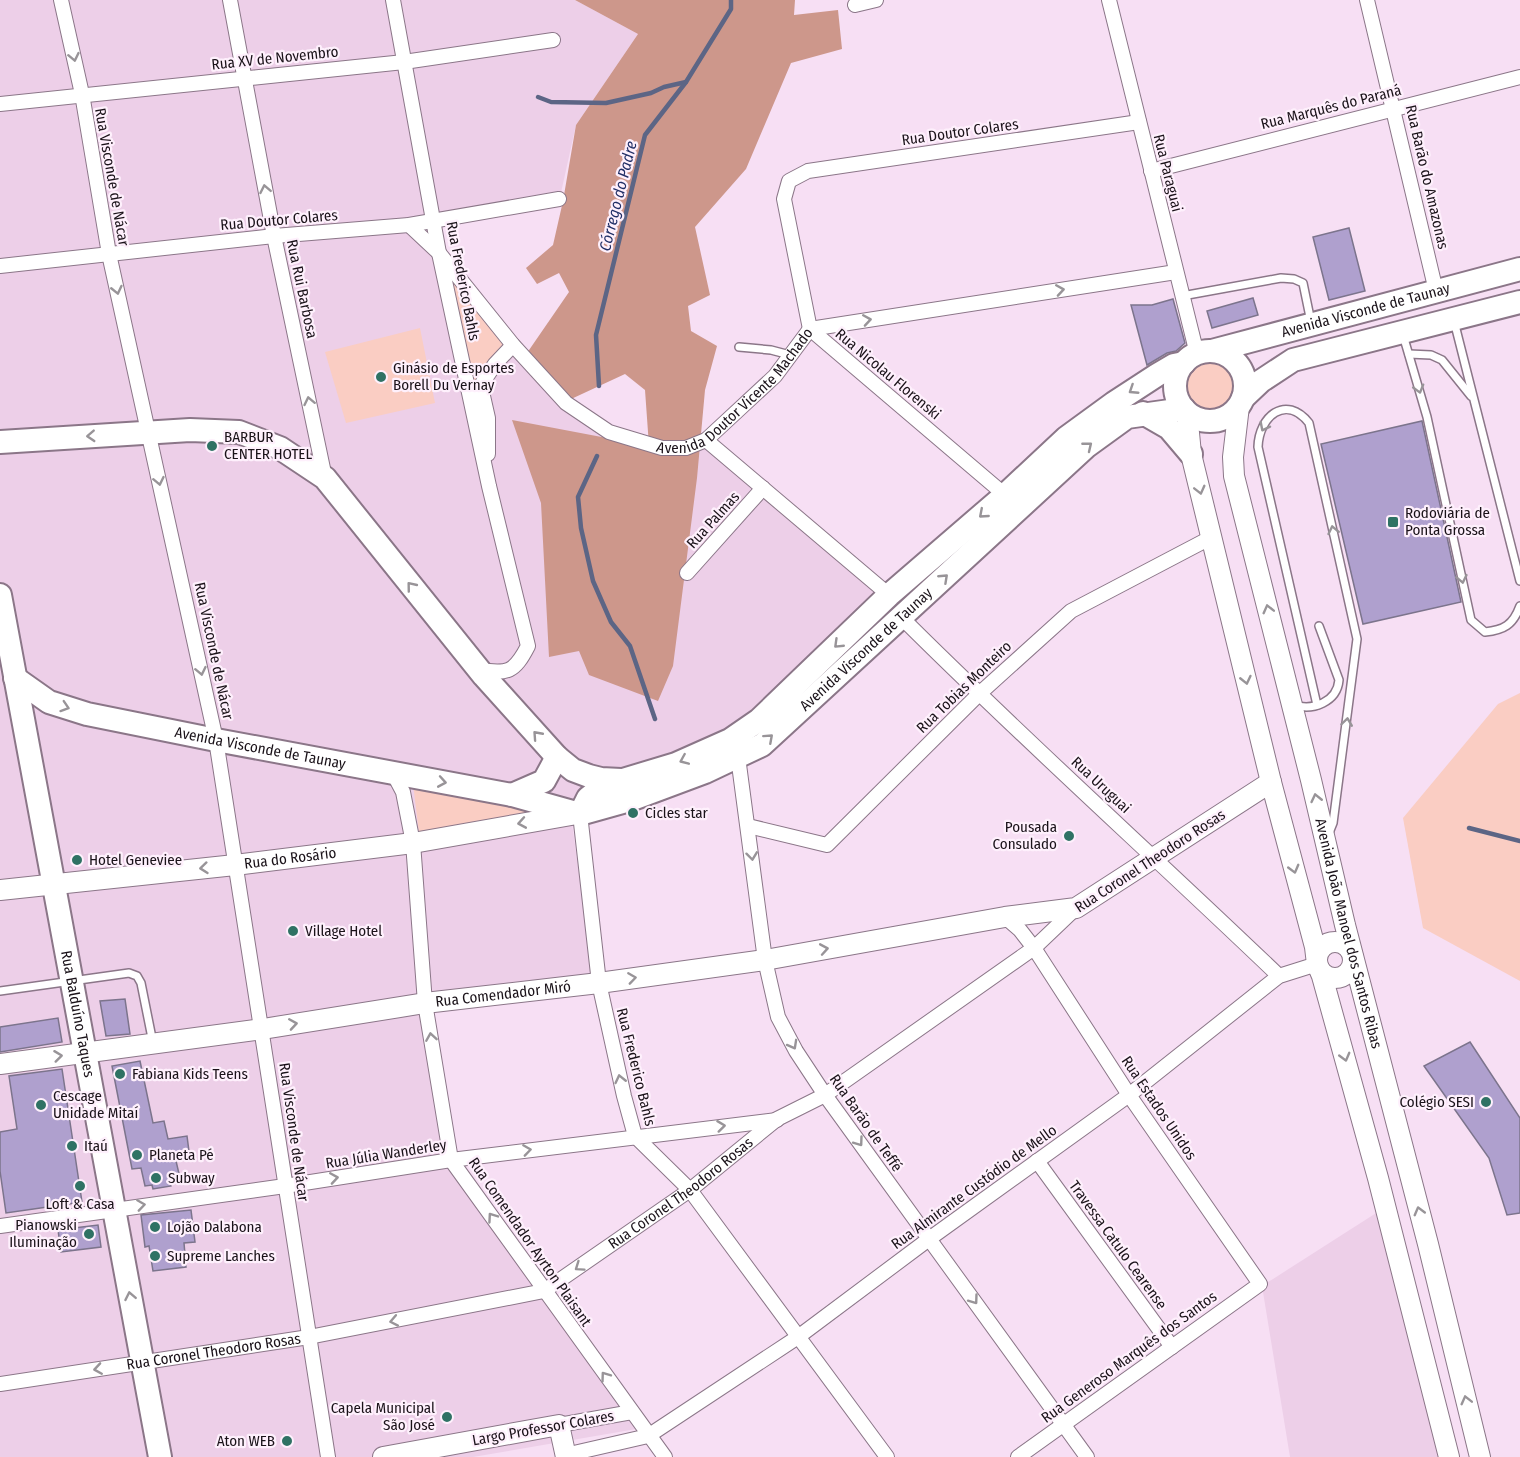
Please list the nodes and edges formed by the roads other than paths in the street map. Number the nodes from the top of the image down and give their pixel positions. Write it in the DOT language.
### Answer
graph roads {
  1 [pos="62,0"];
  2 [pos="230,0"];
  3 [pos="393,0"];
  4 [pos="876,0"];
  5 [pos="1109,0"];
  6 [pos="1367,0"];
  7 [pos="855,5"];
  8 [pos="553,40"];
  9 [pos="404,62"];
  10 [pos="244,77"];
  11 [pos="1520,77"];
  12 [pos="82,94"];
  13 [pos="0,104"];
  14 [pos="1394,108"];
  15 [pos="1139,122"];
  16 [pos="1151,171"];
  17 [pos="559,199"];
  18 [pos="433,219"];
  19 [pos="409,225"];
  20 [pos="274,236"];
  21 [pos="439,253"];
  22 [pos="109,254"];
  23 [pos="0,266"];
  24 [pos="1520,269"];
  25 [pos="1176,272"];
  26 [pos="1436,291"];
  27 [pos="1182,296"];
  28 [pos="1520,302"];
  29 [pos="1454,319"];
  30 [pos="1312,325"];
  31 [pos="810,329"];
  32 [pos="1403,332"];
  33 [pos="513,345"];
  34 [pos="739,347"];
  35 [pos="1409,354"];
  36 [pos="790,355"];
  37 [pos="1198,356"];
  38 [pos="1474,400"];
  39 [pos="1241,402"];
  40 [pos="1186,410"];
  41 [pos="1143,413"];
  42 [pos="149,433"];
  43 [pos="706,440"];
  44 [pos="0,442"];
  45 [pos="1191,454"];
  46 [pos="325,478"];
  47 [pos="489,486"];
  48 [pos="763,488"];
  49 [pos="1005,495"];
  50 [pos="1212,537"];
  51 [pos="687,573"];
  52 [pos="1520,581"];
  53 [pos="0,595"];
  54 [pos="889,595"];
  55 [pos="1520,606"];
  56 [pos="902,618"];
  57 [pos="1319,626"];
  58 [pos="478,670"];
  59 [pos="8,679"];
  60 [pos="978,694"];
  61 [pos="1292,704"];
  62 [pos="1317,705"];
  63 [pos="216,740"];
  64 [pos="557,757"];
  65 [pos="738,757"];
  66 [pos="393,773"];
  67 [pos="621,780"];
  68 [pos="1271,782"];
  69 [pos="512,795"];
  70 [pos="580,814"];
  71 [pos="748,826"];
  72 [pos="1325,841"];
  73 [pos="413,843"];
  74 [pos="1154,856"];
  75 [pos="235,865"];
  76 [pos="53,883"];
  77 [pos="0,890"];
  78 [pos="1076,908"];
  79 [pos="1005,917"];
  80 [pos="1034,948"];
  81 [pos="1353,955"];
  82 [pos="765,960"];
  83 [pos="1317,964"];
  84 [pos="1279,976"];
  85 [pos="72,982"];
  86 [pos="599,983"];
  87 [pos="0,991"];
  88 [pos="425,1003"];
  89 [pos="263,1029"];
  90 [pos="153,1044"];
  91 [pos="85,1053"];
  92 [pos="0,1064"];
  93 [pos="825,1095"];
  94 [pos="1129,1095"];
  95 [pos="777,1119"];
  96 [pos="635,1136"];
  97 [pos="451,1160"];
  98 [pos="1038,1161"];
  99 [pos="285,1186"];
  100 [pos="690,1190"];
  101 [pos="114,1209"];
  102 [pos="0,1226"];
  103 [pos="929,1239"];
  104 [pos="1260,1284"];
  105 [pos="544,1291"];
  106 [pos="309,1337"];
  107 [pos="798,1337"];
  108 [pos="1172,1347"];
  109 [pos="142,1362"];
  110 [pos="0,1384"];
  111 [pos="632,1412"];
  112 [pos="559,1425"];
  113 [pos="1065,1425"];
  114 [pos="648,1436"];
  115 [pos="446,1451"];
  116 [pos="562,1456"];
  117 [pos="160,1457"];
  118 [pos="328,1457"];
  119 [pos="383,1457"];
  120 [pos="665,1457"];
  121 [pos="887,1457"];
  122 [pos="1018,1457"];
  123 [pos="1087,1457"];
  124 [pos="1449,1457"];
  125 [pos="1480,1457"];
  1 -- 12 [label="street, Rua Visconde de Nácar, one-way"];
  2 -- 10 [label="street, Rua Rui Barbosa"];
  3 -- 9 [label="street, Rua Frederico Bahls"];
  4 -- 7 [label="street"];
  5 -- 15 [label="street, Rua Paraguai"];
  6 -- 14 [label="street, Rua Barão do Amazonas"];
  8 -- 9 [label="street, Rua XV de Novembro"];
  9 -- 10 [label="street, Rua XV de Novembro"];
  9 -- 18 [label="street, Rua Frederico Bahls"];
  10 -- 12 [label="street, Rua XV de Novembro"];
  20 -- 10 [label="street, Rua Rui Barbosa, one-way"];
  11 -- 14 [label="street, Rua Marquês do Paraná"];
  12 -- 13 [label="street, Rua XV de Novembro"];
  12 -- 22 [label="street, Rua Visconde de Nácar"];
  14 -- 16 [label="street, Rua Marquês do Paraná"];
  14 -- 26 [label="street, Rua Barão do Amazonas"];
  15 -- 16 [label="street, Rua Paraguai"];
  15 -- 31 [label="street, Rua Doutor Colares"];
  16 -- 25 [label="street, Rua Paraguai"];
  17 -- 18 [label="street, Rua Doutor Colares"];
  18 -- 19 [label="street, Rua Doutor Colares"];
  18 -- 21 [label="street, Rua Frederico Bahls"];
  19 -- 20 [label="street, Rua Doutor Colares"];
  19 -- 21 [label="street, Avenida Doutor Vicente Machado"];
  20 -- 22 [label="street, Rua Doutor Colares"];
  46 -- 20 [label="street, Rua Rui Barbosa, one-way"];
  21 -- 33 [label="street, Avenida Doutor Vicente Machado"];
  21 -- 47 [label="street, Rua Frederico Bahls"];
  22 -- 23 [label="street, Rua Doutor Colares"];
  22 -- 42 [label="street, Rua Visconde de Nácar, one-way"];
  24 -- 26 [label="main road, Avenida Visconde de Taunay"];
  25 -- 27 [label="street, Rua Paraguai"];
  31 -- 25 [label="street, Avenida Doutor Vicente Machado, one-way"];
  26 -- 30 [label="main road, Avenida Visconde de Taunay"];
  27 -- 30 [label="lane"];
  27 -- 37 [label="street, Rua Paraguai"];
  28 -- 29 [label="main road, Avenida Visconde de Taunay"];
  29 -- 32 [label="main road, Avenida Visconde de Taunay"];
  29 -- 38 [label="lane"];
  30 -- 37 [label="main road, Avenida Visconde de Taunay"];
  31 -- 36 [label="street, Avenida Doutor Vicente Machado"];
  31 -- 49 [label="street, Rua Nicolau Florenski"];
  32 -- 35 [label="lane"];
  32 -- 39 [label="main road, Avenida Visconde de Taunay"];
  33 -- 43 [label="street, Avenida Doutor Vicente Machado"];
  33 -- 47 [label="street"];
  34 -- 36 [label="lane"];
  35 -- 38 [label="lane"];
  35 -- 55 [label="lane, one-way"];
  36 -- 43 [label="street, Avenida Doutor Vicente Machado"];
  37 -- 39 [label="main road"];
  37 -- 40 [label="main road"];
  37 -- 49 [label="main road, Avenida Visconde de Taunay, one-way"];
  38 -- 52 [label="lane"];
  39 -- 40 [label="main road, Avenida Visconde de Taunay"];
  61 -- 39 [label="main road, Avenida João Manoel dos Santos Ribas, one-way"];
  40 -- 41 [label="main road, Avenida Visconde de Taunay"];
  40 -- 45 [label="main road"];
  41 -- 45 [label="main road"];
  56 -- 41 [label="main road, Avenida Visconde de Taunay, one-way"];
  42 -- 44 [label="main road, one-way"];
  42 -- 46 [label="main road"];
  42 -- 63 [label="street, Rua Visconde de Nácar, one-way"];
  43 -- 48 [label="street"];
  45 -- 50 [label="main road, one-way"];
  58 -- 46 [label="main road, one-way"];
  47 -- 58 [label="street, Rua Frederico Bahls"];
  48 -- 51 [label="street, Rua Palmas"];
  48 -- 54 [label="street"];
  49 -- 54 [label="main road, Avenida Visconde de Taunay, one-way"];
  50 -- 60 [label="street, Rua Tobias Monteiro"];
  50 -- 68 [label="main road, one-way"];
  53 -- 59 [label="main road, Rua Balduíno Taques"];
  54 -- 67 [label="main road, Avenida Visconde de Taunay, one-way"];
  56 -- 60 [label="street, Rua Uruguai"];
  65 -- 56 [label="main road, Avenida Visconde de Taunay, one-way"];
  57 -- 62 [label="lane"];
  64 -- 58 [label="main road, one-way"];
  59 -- 63 [label="main road, Avenida Visconde de Taunay, one-way"];
  59 -- 76 [label="main road, Rua Balduíno Taques"];
  60 -- 71 [label="street, Rua Tobias Monteiro"];
  60 -- 74 [label="street, Rua Uruguai"];
  61 -- 62 [label="lane"];
  72 -- 61 [label="main road, Avenida João Manoel dos Santos Ribas, one-way"];
  72 -- 62 [label="lane, one-way"];
  63 -- 66 [label="main road, Avenida Visconde de Taunay"];
  63 -- 75 [label="street, Rua Visconde de Nácar"];
  64 -- 67 [label="main road"];
  64 -- 69 [label="main road"];
  64 -- 70 [label="main road"];
  65 -- 70 [label="main road, Avenida Visconde de Taunay"];
  65 -- 71 [label="street, Rua Barão de Teffé"];
  66 -- 69 [label="main road, Avenida Visconde de Taunay, one-way"];
  66 -- 73 [label="street, Rua Comendador Ayrton Plaisant"];
  67 -- 70 [label="main road"];
  68 -- 74 [label="main road, Rua Coronel Theodoro Rosas"];
  68 -- 83 [label="main road, one-way"];
  69 -- 70 [label="main road, Avenida Visconde de Taunay"];
  70 -- 73 [label="main road, Rua do Rosário, one-way"];
  70 -- 86 [label="street, Rua Frederico Bahls"];
  71 -- 82 [label="street, Rua Barão de Teffé, one-way"];
  72 -- 81 [label="main road, Avenida João Manoel dos Santos Ribas"];
  73 -- 75 [label="main road, Rua do Rosário"];
  73 -- 88 [label="street, Rua Comendador Ayrton Plaisant"];
  74 -- 78 [label="main road, Rua Coronel Theodoro Rosas"];
  74 -- 84 [label="street, Rua Uruguai"];
  75 -- 76 [label="main road, Rua do Rosário, one-way"];
  75 -- 89 [label="street, Rua Visconde de Nácar"];
  76 -- 77 [label="main road, Rua do Rosário"];
  76 -- 85 [label="main road, Rua Balduíno Taques"];
  78 -- 79 [label="main road, Rua Comendador Miró"];
  78 -- 80 [label="street, Rua Coronel Theodoro Rosas"];
  79 -- 80 [label="street"];
  82 -- 79 [label="main road, Rua Comendador Miró, one-way"];
  80 -- 93 [label="street, Rua Coronel Theodoro Rosas"];
  80 -- 94 [label="street, Rua Estados Unidos"];
  81 -- 83 [label="main road"];
  125 -- 81 [label="main road, Avenida João Manoel dos Santos Ribas, one-way"];
  86 -- 82 [label="main road, Rua Comendador Miró, one-way"];
  82 -- 93 [label="street, Rua Barão de Teffé, one-way"];
  83 -- 84 [label="street, Rua Almirante Custódio de Mello"];
  83 -- 124 [label="main road, one-way"];
  84 -- 94 [label="street, Rua Almirante Custódio de Mello"];
  85 -- 87 [label="lane"];
  85 -- 90 [label="lane"];
  85 -- 91 [label="main road, Rua Balduíno Taques"];
  86 -- 88 [label="main road, Rua Comendador Miró"];
  96 -- 86 [label="street, Rua Frederico Bahls, one-way"];
  89 -- 88 [label="main road, Rua Comendador Miró, one-way"];
  97 -- 88 [label="street, Rua Comendador Ayrton Plaisant, one-way"];
  89 -- 90 [label="main road, Rua Comendador Miró"];
  89 -- 99 [label="street, Rua Visconde de Nácar"];
  90 -- 91 [label="main road, Rua Comendador Miró"];
  92 -- 91 [label="main road, Rua Comendador Miró, one-way"];
  91 -- 101 [label="main road, Rua Balduíno Taques"];
  93 -- 95 [label="street, Rua Coronel Theodoro Rosas"];
  93 -- 103 [label="street, Rua Barão de Teffé, one-way"];
  94 -- 98 [label="street, Rua Almirante Custódio de Mello"];
  94 -- 104 [label="street, Rua Estados Unidos"];
  96 -- 95 [label="street, Rua Júlia Wanderley, one-way"];
  95 -- 100 [label="street, Rua Coronel Theodoro Rosas"];
  97 -- 96 [label="street, Rua Júlia Wanderley, one-way"];
  96 -- 100 [label="street, Rua Frederico Bahls"];
  99 -- 97 [label="street, Rua Júlia Wanderley, one-way"];
  105 -- 97 [label="street, Rua Comendador Ayrton Plaisant, one-way"];
  98 -- 103 [label="street, Rua Almirante Custódio de Mello"];
  98 -- 108 [label="street, Travessa Catulo Cearense"];
  101 -- 99 [label="street, Rua Júlia Wanderley, one-way"];
  99 -- 106 [label="street, Rua Visconde de Nácar"];
  100 -- 105 [label="street, Rua Coronel Theodoro Rosas, one-way"];
  100 -- 107 [label="street, Rua Frederico Bahls"];
  101 -- 102 [label="street, Rua Júlia Wanderley"];
  109 -- 101 [label="main road, Rua Balduíno Taques, one-way"];
  103 -- 107 [label="street, Rua Almirante Custódio de Mello"];
  103 -- 113 [label="street, Rua Barão de Teffé, one-way"];
  104 -- 108 [label="street, Rua Generoso Marquês dos Santos"];
  105 -- 106 [label="street, Rua Coronel Theodoro Rosas, one-way"];
  111 -- 105 [label="street, Rua Comendador Ayrton Plaisant, one-way"];
  106 -- 109 [label="street, Rua Coronel Theodoro Rosas"];
  106 -- 118 [label="street, Rua Visconde de Nácar"];
  107 -- 114 [label="street, Rua Almirante Custódio de Mello"];
  107 -- 121 [label="street, Rua Frederico Bahls"];
  108 -- 113 [label="street, Rua Generoso Marquês dos Santos"];
  109 -- 110 [label="street, Rua Coronel Theodoro Rosas, one-way"];
  109 -- 117 [label="main road, Rua Balduíno Taques"];
  111 -- 112 [label="street, Largo Professor Colares"];
  111 -- 114 [label="street, Rua Comendador Ayrton Plaisant"];
  112 -- 115 [label="main road, Largo Professor Colares"];
  112 -- 116 [label="main road"];
  113 -- 122 [label="street, Rua Generoso Marquês dos Santos"];
  113 -- 123 [label="street, Rua Barão de Teffé"];
  114 -- 116 [label="street, Largo Professor Colares"];
  114 -- 120 [label="street, Rua Comendador Ayrton Plaisant"];
  115 -- 119 [label="main road, Largo Professor Colares"];
}
